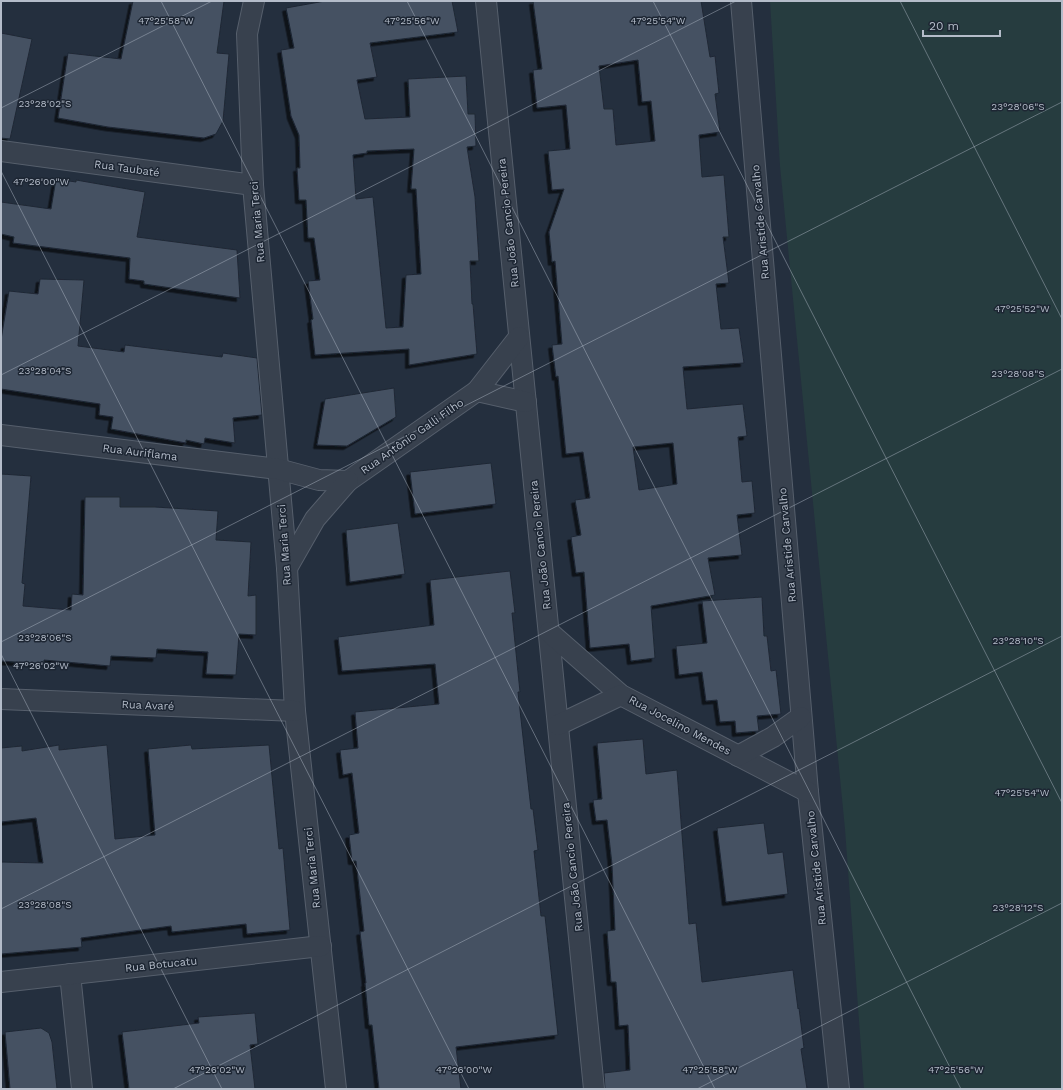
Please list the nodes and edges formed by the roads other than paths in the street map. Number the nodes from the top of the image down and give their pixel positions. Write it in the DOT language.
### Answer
graph roads {
  1 [pos="254,1"];
  2 [pos="486,1"];
  3 [pos="741,1"];
  4 [pos="1,151"];
  5 [pos="253,185"];
  6 [pos="519,337"];
  7 [pos="476,391"];
  8 [pos="526,402"];
  9 [pos="1,435"];
  10 [pos="278,469"];
  11 [pos="348,481"];
  12 [pos="287,568"];
  13 [pos="549,632"];
  14 [pos="621,695"];
  15 [pos="1,699"];
  16 [pos="295,711"];
  17 [pos="802,717"];
  18 [pos="558,725"];
  19 [pos="738,756"];
  20 [pos="808,792"];
  21 [pos="321,946"];
  22 [pos="70,974"];
  23 [pos="1,982"];
  24 [pos="82,1089"];
  25 [pos="336,1089"];
  26 [pos="594,1089"];
  27 [pos="838,1089"];
  1 -- 5 [label="street, Rua Maria Terci"];
  2 -- 6 [label="street, Rua João Cancio Pereira"];
  3 -- 17 [label="street, Rua Aristide Carvalho"];
  4 -- 5 [label="street, Rua Taubaté"];
  5 -- 10 [label="street, Rua Maria Terci"];
  6 -- 7 [label="street, Rua Antônio Galli Filho"];
  6 -- 8 [label="street, Rua João Cancio Pereira"];
  7 -- 8 [label="street"];
  7 -- 11 [label="street, Rua Antônio Galli Filho"];
  8 -- 13 [label="street, Rua João Cancio Pereira"];
  9 -- 10 [label="street, Rua Auriflama"];
  10 -- 11 [label="street, Rua Antônio Galli Filho"];
  10 -- 12 [label="street, Rua Maria Terci"];
  11 -- 12 [label="street, Rua Antônio Galli Filho"];
  12 -- 16 [label="street, Rua Maria Terci"];
  13 -- 14 [label="street, Rua Jocelino Mendes"];
  13 -- 18 [label="street, Rua João Cancio Pereira"];
  14 -- 18 [label="street, Rua Jocelino Mendes"];
  14 -- 19 [label="street, Rua Jocelino Mendes"];
  15 -- 16 [label="street, Rua Avaré"];
  16 -- 21 [label="street, Rua Maria Terci"];
  17 -- 19 [label="street, Rua Jocelino Mendes"];
  17 -- 20 [label="street, Rua Aristide Carvalho"];
  18 -- 26 [label="street, Rua João Cancio Pereira"];
  19 -- 20 [label="street, Rua Jocelino Mendes"];
  20 -- 27 [label="street, Rua Aristide Carvalho"];
  21 -- 22 [label="street, Rua Botucatu"];
  21 -- 25 [label="street, Rua Maria Terci"];
  22 -- 23 [label="street, Rua Botucatu"];
  22 -- 24 [label="street"];
}
